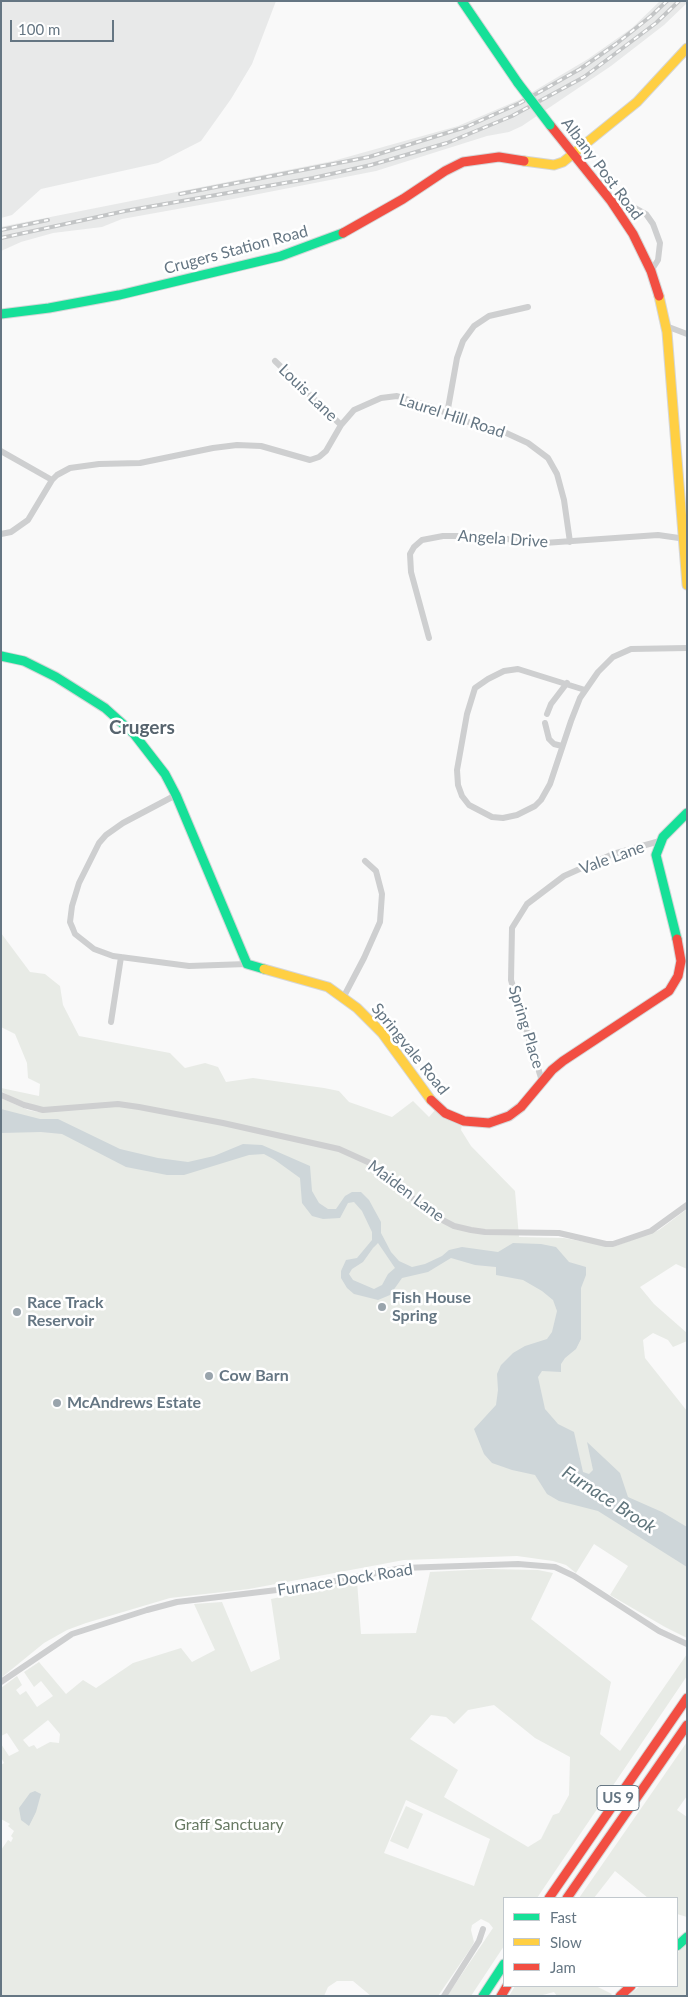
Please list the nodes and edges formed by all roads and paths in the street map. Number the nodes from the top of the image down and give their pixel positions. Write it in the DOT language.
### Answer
graph roads {
  1 [pos="462,1"];
  2 [pos="687,48"];
  3 [pos="575,153"];
  4 [pos="611,200"];
  5 [pos="651,271"];
  6 [pos="528,307"];
  7 [pos="1,314"];
  8 [pos="666,326"];
  9 [pos="687,334"];
  10 [pos="274,361"];
  11 [pos="447,414"];
  12 [pos="341,425"];
  13 [pos="1,451"];
  14 [pos="52,480"];
  15 [pos="1,534"];
  16 [pos="684,539"];
  17 [pos="570,542"];
  18 [pos="687,585"];
  19 [pos="429,638"];
  20 [pos="687,648"];
  21 [pos="1,656"];
  22 [pos="566,683"];
  23 [pos="586,690"];
  24 [pos="548,714"];
  25 [pos="545,723"];
  26 [pos="562,746"];
  27 [pos="176,795"];
  28 [pos="687,813"];
  29 [pos="660,842"];
  30 [pos="365,861"];
  31 [pos="564,876"];
  32 [pos="121,957"];
  33 [pos="248,964"];
  34 [pos="343,998"];
  35 [pos="111,1022"];
  36 [pos="542,1082"];
  37 [pos="1,1095"];
  38 [pos="687,1206"];
  39 [pos="687,1644"];
  40 [pos="1,1682"];
  41 [pos="687,1698"];
  42 [pos="687,1725"];
  43 [pos="550,1897"];
  44 [pos="568,1897"];
  45 [pos="483,1929"];
  46 [pos="503,1966"];
  47 [pos="630,1987"];
  48 [pos="444,1996"];
  49 [pos="483,1996"];
  50 [pos="620,1996"];
  1 -- 3 [label="main road, Albany Post Road, bridge"];
  2 -- 3 [label="main road, Crugers Station Road"];
  3 -- 4 [label="main road, Albany Post Road"];
  3 -- 7 [label="main road, Crugers Station Road"];
  4 -- 5 [label="main road, Albany Post Road"];
  4 -- 5 [label="street"];
  5 -- 8 [label="main road, Albany Post Road"];
  6 -- 11 [label="street"];
  8 -- 9 [label="street"];
  8 -- 16 [label="main road, Albany Post Road"];
  10 -- 12 [label="street, Louis Lane"];
  11 -- 12 [label="street, Laurel Hill Road"];
  11 -- 17 [label="street, Laurel Hill Road"];
  12 -- 14 [label="street, Laurel Hill Road"];
  13 -- 14 [label="street"];
  14 -- 15 [label="street, Laurel Hill Road"];
  16 -- 17 [label="street"];
  16 -- 18 [label="main road, Albany Post Road"];
  17 -- 19 [label="street, Angela Drive"];
  20 -- 23 [label="street"];
  21 -- 27 [label="main road"];
  22 -- 23 [label="street"];
  22 -- 24 [label="street"];
  22 -- 26 [label="street"];
  23 -- 26 [label="street"];
  25 -- 26 [label="street"];
  27 -- 32 [label="street"];
  27 -- 33 [label="main road"];
  28 -- 29 [label="main road"];
  29 -- 31 [label="street, Vale Lane"];
  29 -- 36 [label="main road, Springvale Road"];
  30 -- 34 [label="street"];
  31 -- 36 [label="street, Spring Place"];
  32 -- 33 [label="street"];
  32 -- 35 [label="street"];
  33 -- 34 [label="main road, Springvale Road"];
  34 -- 36 [label="main road, Springvale Road"];
  37 -- 38 [label="street, Maiden Lane"];
  39 -- 40 [label="street, Furnace Dock Road"];
  41 -- 43 [label="main road, US 9"];
  42 -- 44 [label="main road, US 9"];
  45 -- 48 [label="street"];
  46 -- 49 [label="main road"];
  47 -- 50 [label="main road"];
}
